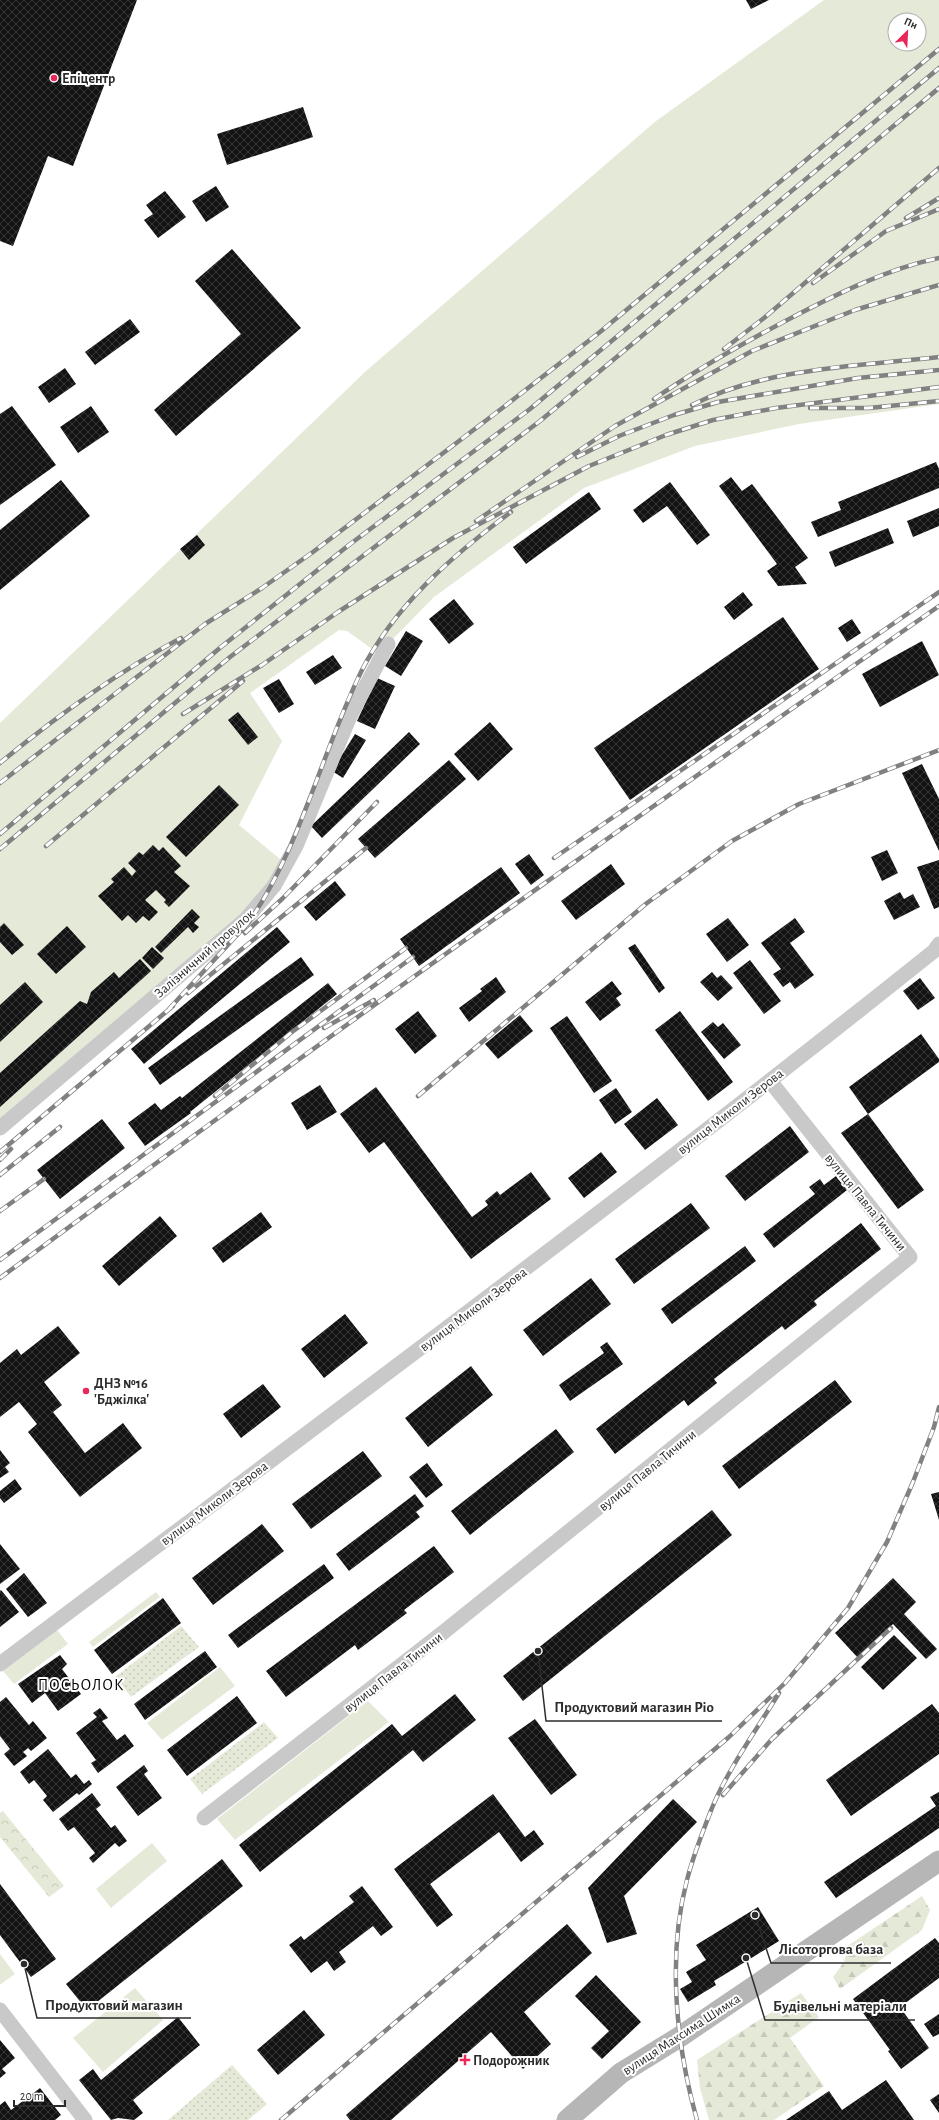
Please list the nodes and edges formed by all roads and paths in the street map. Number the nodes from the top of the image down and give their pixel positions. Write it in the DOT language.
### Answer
graph roads {
  1 [pos="388,644"];
  2 [pos="939,944"];
  3 [pos="770,1081"];
  4 [pos="0,1128"];
  5 [pos="0,1664"];
  6 [pos="204,1818"];
  7 [pos="939,1861"];
  8 [pos="0,2010"];
  9 [pos="85,2120"];
  10 [pos="567,2120"];
  1 -- 4 [label="street, Залізничний провулок"];
  2 -- 3 [label="street, вулиця Миколи Зерова"];
  3 -- 5 [label="street, вулиця Миколи Зерова"];
  3 -- 6 [label="street, вулиця Павла Тичини"];
  7 -- 10 [label="main road, вулиця Максима Шимка"];
  8 -- 9 [label="street"];
}
